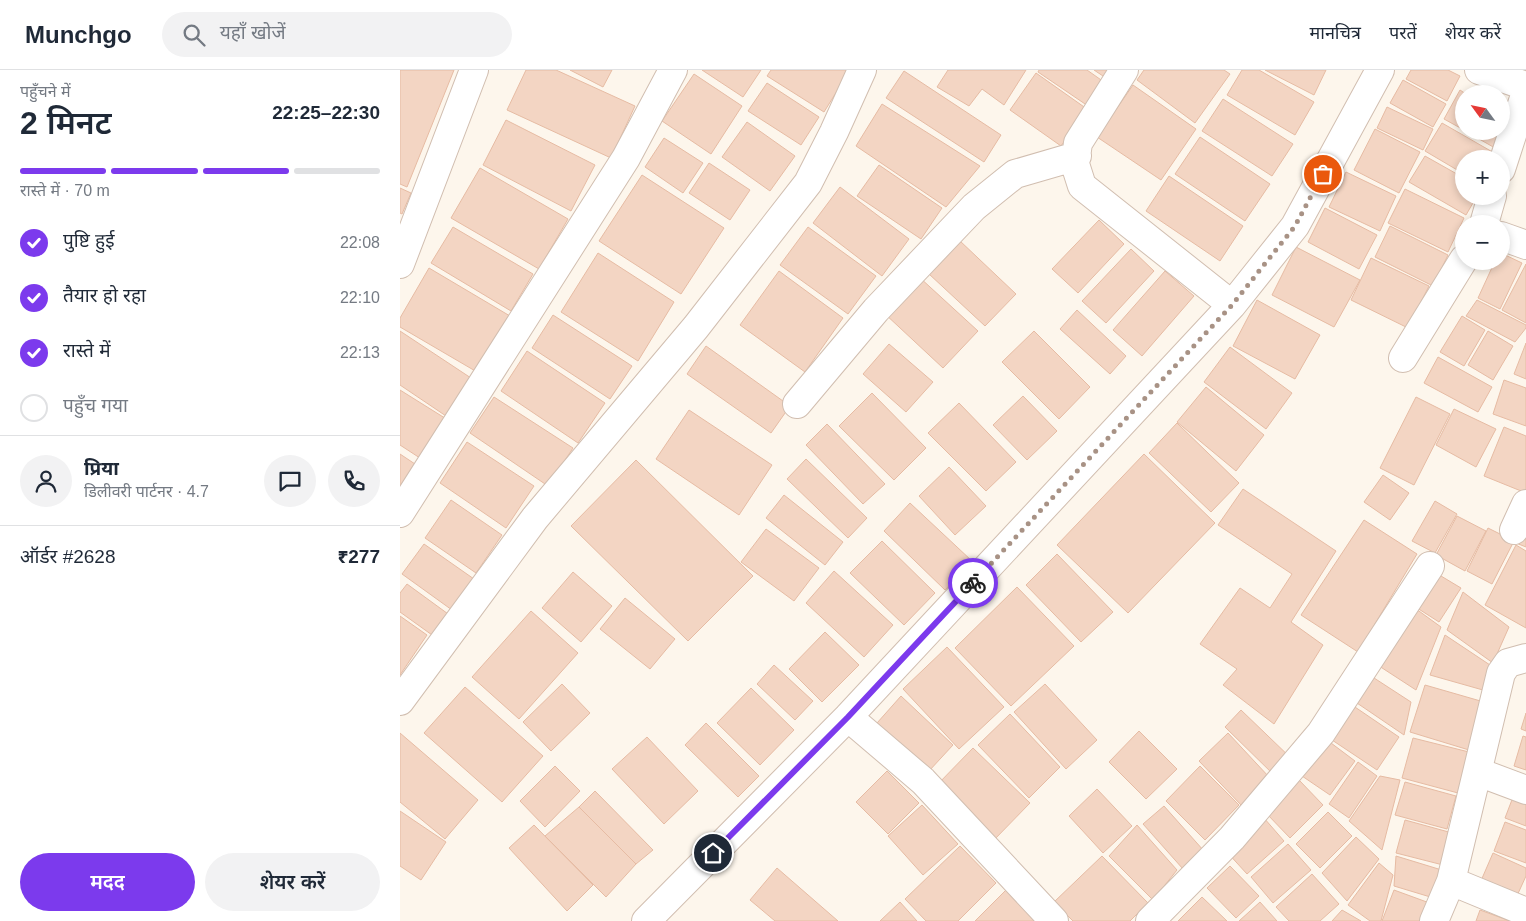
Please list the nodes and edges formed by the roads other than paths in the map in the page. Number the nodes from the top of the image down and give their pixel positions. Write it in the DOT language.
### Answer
graph roads {
  1 [pos="474,70"];
  2 [pos="673,70"];
  3 [pos="862,70"];
  4 [pos="1124,70"];
  5 [pos="1380,70"];
  6 [pos="1479,70"];
  7 [pos="1526,86"];
  8 [pos="1526,92"];
  9 [pos="1507,150"];
  10 [pos="1076,156"];
  11 [pos="1510,239"];
  12 [pos="1526,245"];
  13 [pos="400,264"];
  14 [pos="1457,270"];
  15 [pos="1232,305"];
  16 [pos="1403,358"];
  17 [pos="797,404"];
  18 [pos="1526,504"];
  19 [pos="400,513"];
  20 [pos="1514,530"];
  21 [pos="1430,566"];
  22 [pos="1526,658"];
  23 [pos="400,701"];
  24 [pos="848,717"];
  25 [pos="1478,772"];
  26 [pos="1526,790"];
  27 [pos="1451,881"];
  28 [pos="1526,912"];
  29 [pos="646,921"];
  30 [pos="1054,921"];
  31 [pos="1150,921"];
  32 [pos="1434,921"];
  1 -- 13 [label="street"];
  2 -- 19 [label="street"];
  3 -- 23 [label="street"];
  4 -- 10 [label="street"];
  5 -- 15 [label="street"];
  6 -- 7 [label="street"];
  8 -- 9 [label="street"];
  10 -- 15 [label="street"];
  10 -- 17 [label="street"];
  11 -- 12 [label="street"];
  14 -- 16 [label="street"];
  15 -- 24 [label="street"];
  18 -- 20 [label="street"];
  21 -- 31 [label="street"];
  22 -- 25 [label="street"];
  24 -- 29 [label="street"];
  24 -- 30 [label="street"];
  25 -- 26 [label="street"];
  25 -- 27 [label="street"];
  27 -- 28 [label="street"];
  27 -- 32 [label="street"];
}
